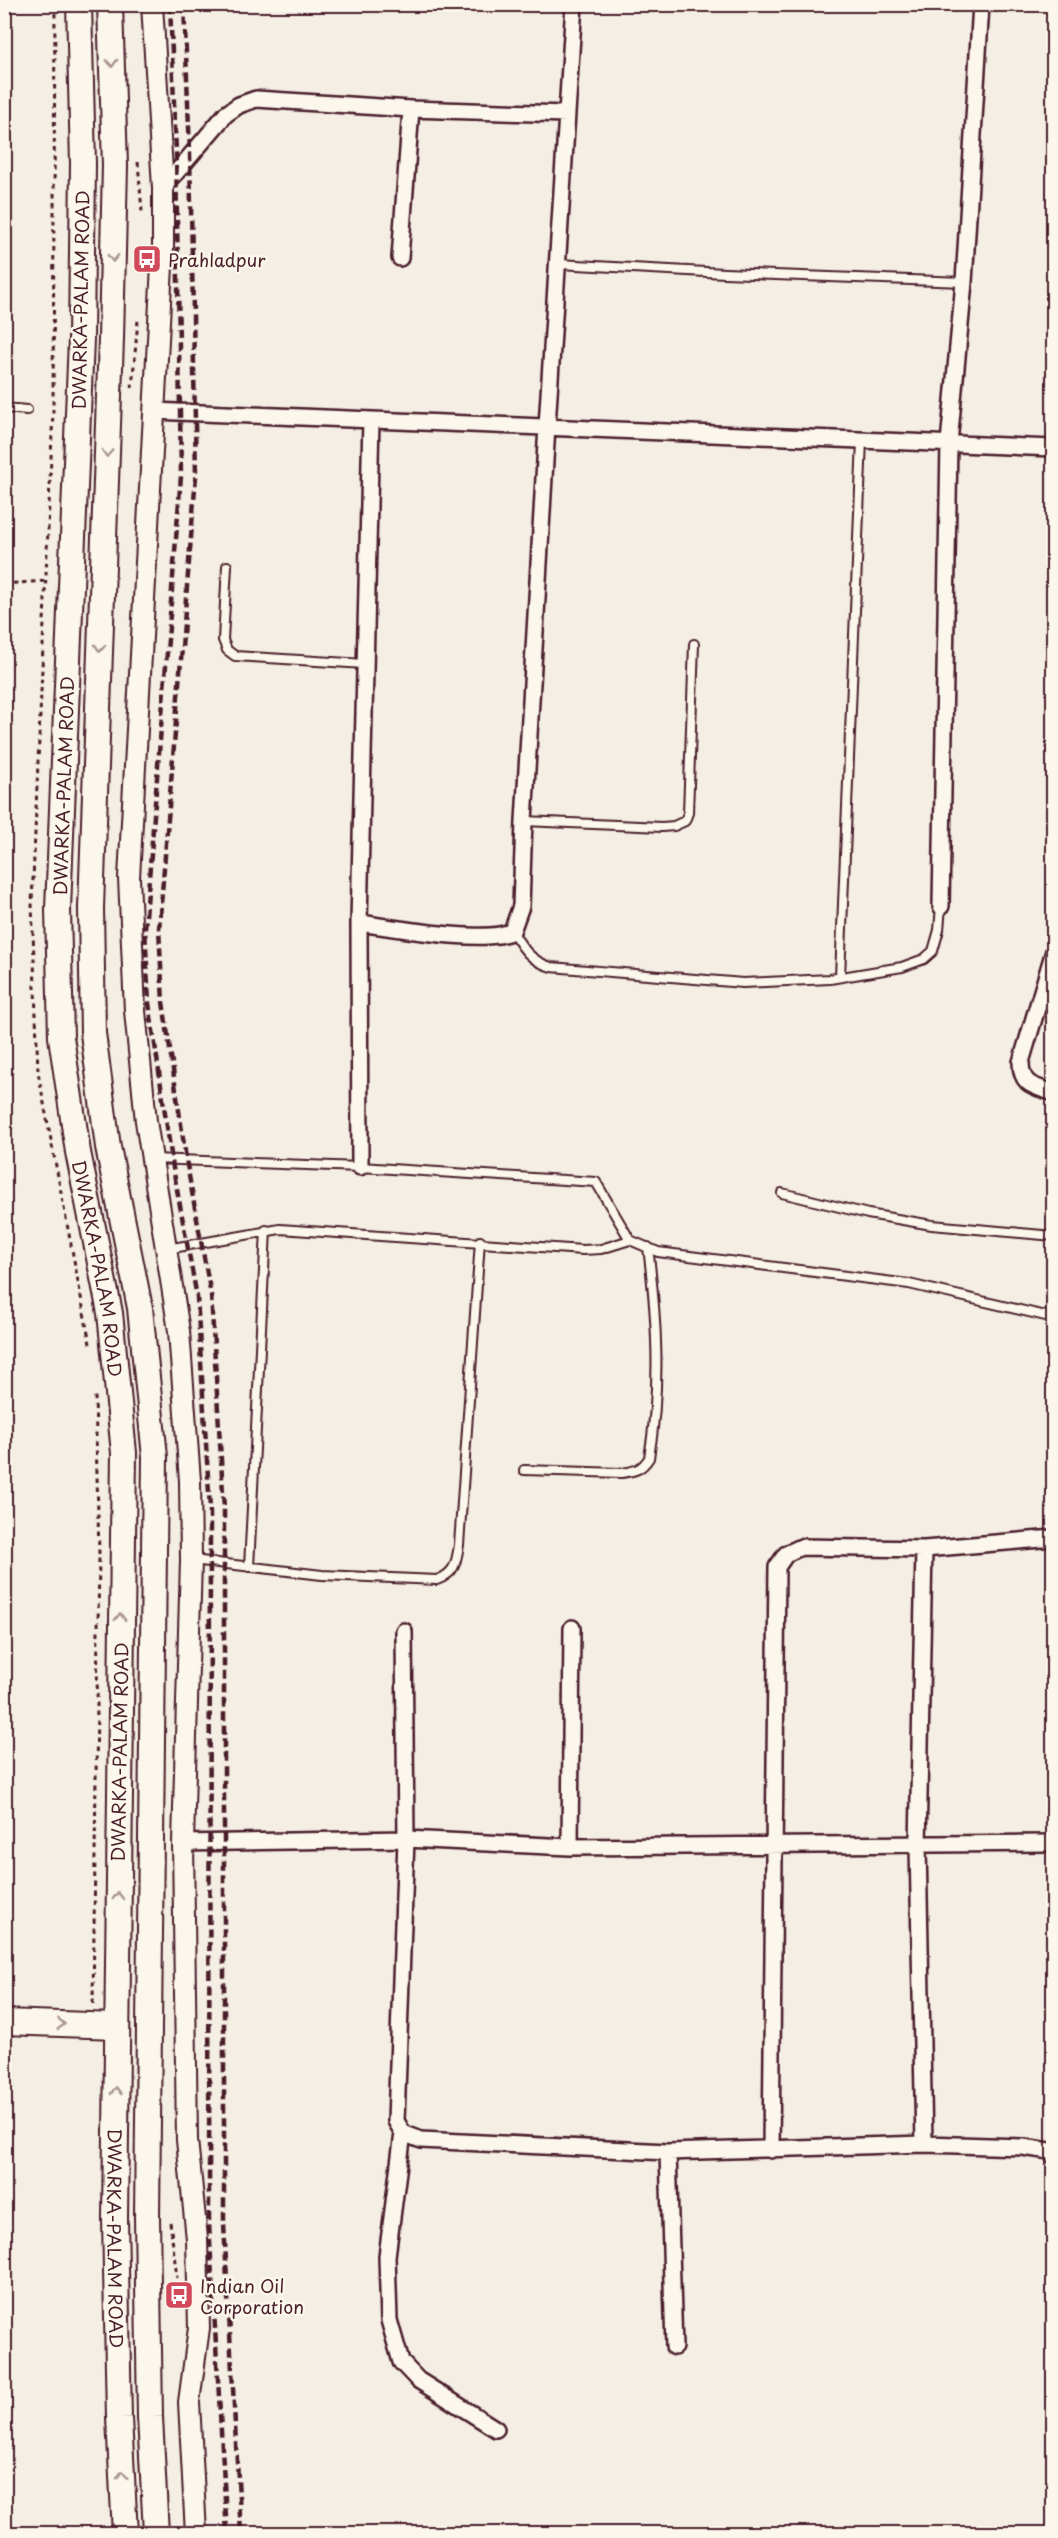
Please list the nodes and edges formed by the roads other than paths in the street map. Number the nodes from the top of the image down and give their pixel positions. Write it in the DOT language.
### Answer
graph roads {
  1 [pos="79,4"];
  2 [pos="110,4"];
  3 [pos="152,4"];
  4 [pos="574,4"];
  5 [pos="981,4"];
  6 [pos="411,110"];
  7 [pos="567,114"];
  8 [pos="163,188"];
  9 [pos="400,258"];
  10 [pos="558,264"];
  11 [pos="964,282"];
  12 [pos="4,408"];
  13 [pos="27,410"];
  14 [pos="153,411"];
  15 [pos="371,420"];
  16 [pos="547,426"];
  17 [pos="862,440"];
  18 [pos="949,443"];
  19 [pos="1053,448"];
  20 [pos="227,566"];
  21 [pos="694,644"];
  22 [pos="365,664"];
  23 [pos="524,821"];
  24 [pos="940,906"];
  25 [pos="359,923"];
  26 [pos="512,931"];
  27 [pos="1053,951"];
  28 [pos="840,977"];
  29 [pos="1053,1093"];
  30 [pos="152,1159"];
  31 [pos="360,1167"];
  32 [pos="782,1193"];
  33 [pos="266,1230"];
  34 [pos="1053,1236"];
  35 [pos="630,1240"];
  36 [pos="480,1241"];
  37 [pos="648,1247"];
  38 [pos="167,1249"];
  39 [pos="1053,1318"];
  40 [pos="524,1470"];
  41 [pos="1053,1538"];
  42 [pos="924,1549"];
  43 [pos="191,1560"];
  44 [pos="249,1567"];
  45 [pos="572,1628"];
  46 [pos="404,1631"];
  47 [pos="406,1839"];
  48 [pos="183,1843"];
  49 [pos="1053,1843"];
  50 [pos="776,1845"];
  51 [pos="918,1846"];
  52 [pos="570,1847"];
  53 [pos="4,2022"];
  54 [pos="117,2026"];
  55 [pos="403,2133"];
  56 [pos="924,2145"];
  57 [pos="771,2150"];
  58 [pos="668,2152"];
  59 [pos="1053,2156"];
  60 [pos="674,2347"];
  61 [pos="496,2429"];
  62 [pos="125,2534"];
  63 [pos="156,2534"];
  64 [pos="196,2534"];
  54 -- 1 [label="main road, DWARKA-PALAM ROAD, one-way"];
  2 -- 63 [label="main road, DWARKA-PALAM ROAD, one-way"];
  3 -- 8 [label="street"];
  4 -- 7 [label="street"];
  5 -- 11 [label="street"];
  6 -- 7 [label="street"];
  6 -- 8 [label="street"];
  6 -- 9 [label="street"];
  7 -- 10 [label="street"];
  8 -- 14 [label="street"];
  10 -- 11 [label="lane"];
  10 -- 16 [label="street"];
  11 -- 18 [label="street"];
  12 -- 13 [label="lane"];
  14 -- 15 [label="street"];
  14 -- 30 [label="street"];
  15 -- 16 [label="street"];
  15 -- 22 [label="street"];
  16 -- 17 [label="street"];
  16 -- 23 [label="street"];
  17 -- 18 [label="street"];
  17 -- 28 [label="lane"];
  18 -- 19 [label="street"];
  18 -- 24 [label="street"];
  20 -- 22 [label="lane"];
  21 -- 23 [label="lane"];
  22 -- 25 [label="street"];
  23 -- 26 [label="street"];
  24 -- 28 [label="lane"];
  25 -- 26 [label="street"];
  25 -- 31 [label="street"];
  26 -- 28 [label="lane"];
  27 -- 29 [label="street"];
  30 -- 31 [label="lane"];
  30 -- 38 [label="street"];
  31 -- 35 [label="lane"];
  32 -- 34 [label="lane"];
  33 -- 36 [label="lane"];
  33 -- 38 [label="lane"];
  33 -- 44 [label="lane"];
  35 -- 36 [label="lane"];
  35 -- 37 [label="lane"];
  36 -- 44 [label="lane"];
  37 -- 39 [label="lane"];
  37 -- 40 [label="lane"];
  38 -- 43 [label="street"];
  41 -- 42 [label="street"];
  42 -- 50 [label="street"];
  42 -- 51 [label="street"];
  43 -- 44 [label="lane"];
  43 -- 48 [label="street"];
  45 -- 52 [label="street"];
  46 -- 47 [label="street"];
  47 -- 48 [label="street"];
  47 -- 52 [label="street"];
  47 -- 55 [label="street"];
  48 -- 64 [label="street"];
  49 -- 51 [label="street"];
  50 -- 51 [label="street"];
  50 -- 52 [label="street"];
  50 -- 57 [label="street"];
  51 -- 56 [label="street"];
  53 -- 54 [label="main road, one-way"];
  62 -- 54 [label="main road, DWARKA-PALAM ROAD, one-way"];
  55 -- 58 [label="street"];
  55 -- 61 [label="street"];
  56 -- 57 [label="street"];
  56 -- 59 [label="street"];
  57 -- 58 [label="street"];
  58 -- 60 [label="street"];
}
